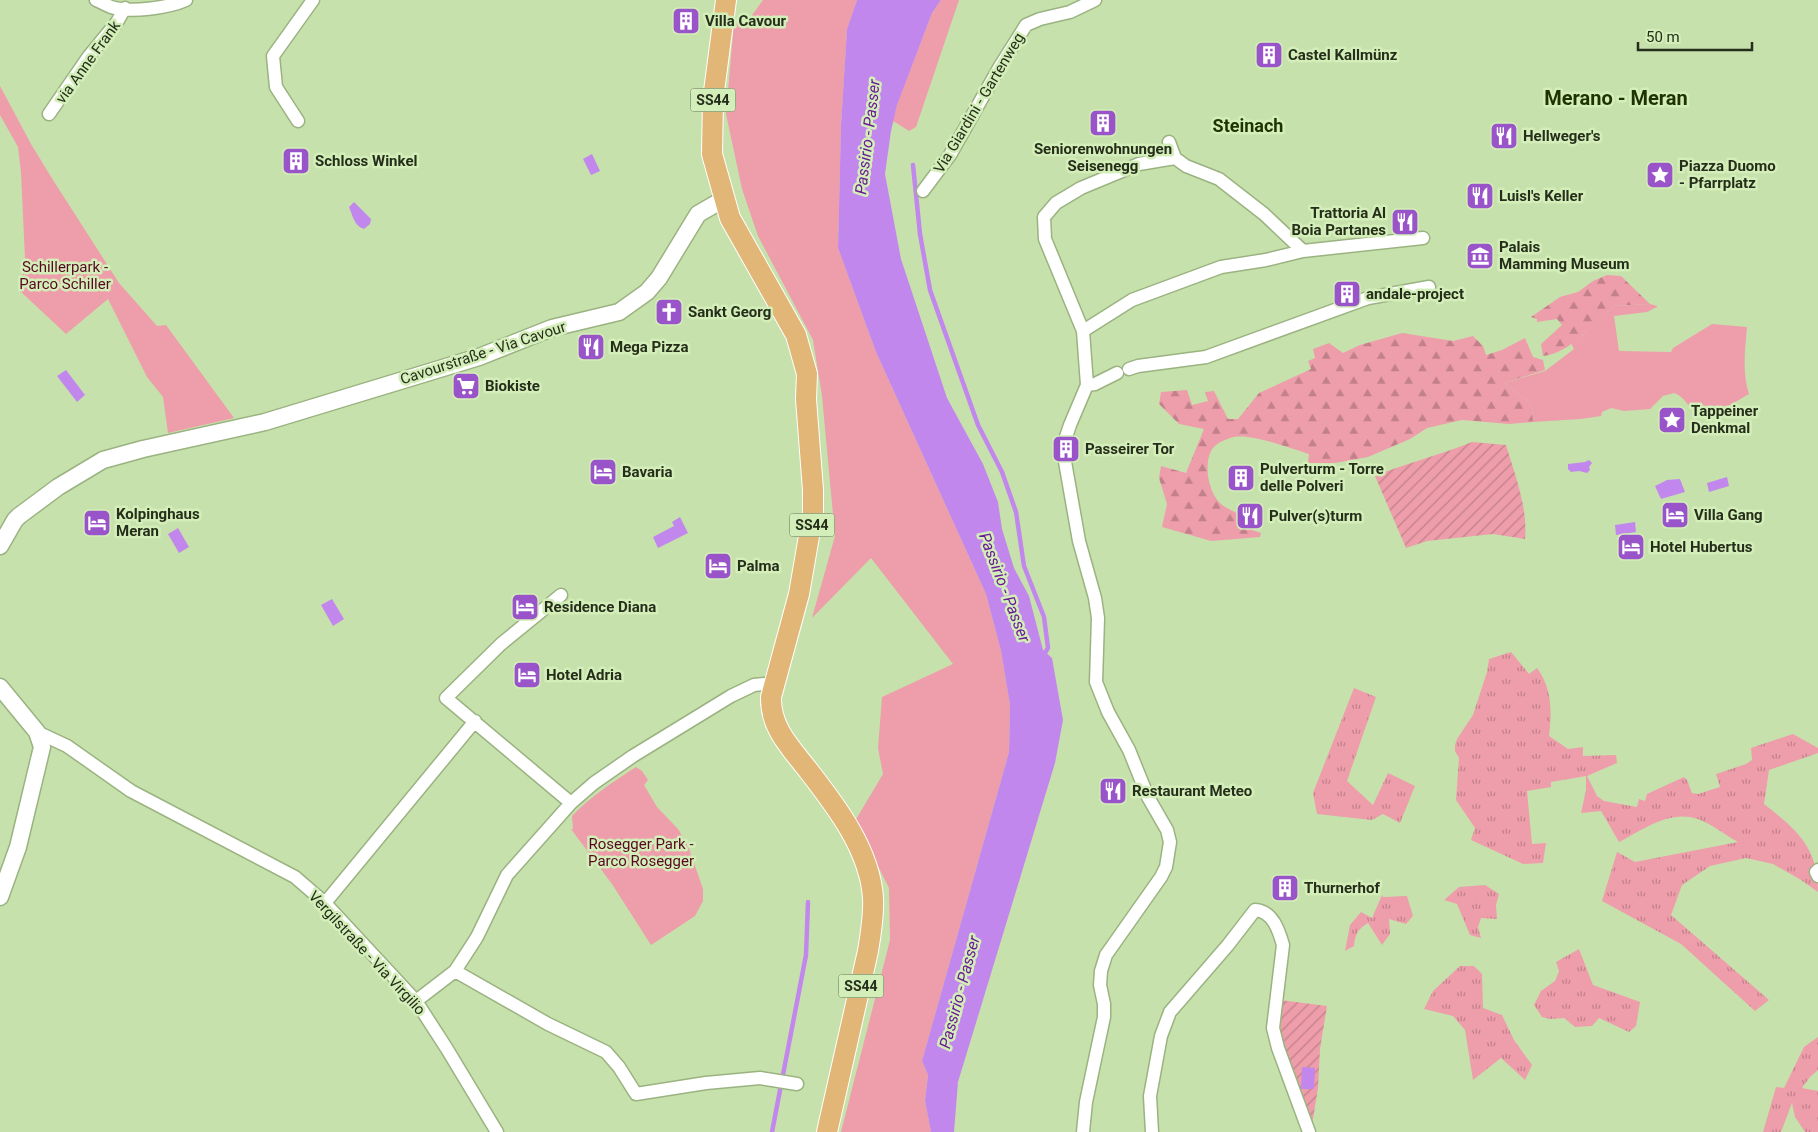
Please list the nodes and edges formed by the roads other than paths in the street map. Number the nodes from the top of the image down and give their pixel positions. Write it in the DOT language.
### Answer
graph roads {
  1 [pos="96,0"];
  2 [pos="186,0"];
  3 [pos="313,0"];
  4 [pos="726,0"];
  5 [pos="1095,0"];
  6 [pos="125,8"];
  7 [pos="50,114"];
  8 [pos="298,121"];
  9 [pos="1169,142"];
  10 [pos="1175,158"];
  11 [pos="923,191"];
  12 [pos="724,199"];
  13 [pos="1424,238"];
  14 [pos="1303,251"];
  15 [pos="1429,287"];
  16 [pos="1083,331"];
  17 [pos="1087,385"];
  18 [pos="0,546"];
  19 [pos="561,595"];
  20 [pos="774,683"];
  21 [pos="0,688"];
  22 [pos="475,721"];
  23 [pos="37,732"];
  24 [pos="571,803"];
  25 [pos="1818,870"];
  26 [pos="1818,876"];
  27 [pos="0,897"];
  28 [pos="325,904"];
  29 [pos="455,971"];
  30 [pos="416,1001"];
  31 [pos="797,1084"];
  32 [pos="497,1132"];
  33 [pos="827,1132"];
  34 [pos="1083,1132"];
  35 [pos="1152,1132"];
  36 [pos="1309,1132"];
  1 -- 6 [label="street"];
  2 -- 6 [label="street"];
  3 -- 8 [label="street"];
  4 -- 12 [label="main road, SS44"];
  5 -- 11 [label="street, Via Giardini - Gartenweg"];
  6 -- 7 [label="street, via Anne Frank"];
  9 -- 10 [label="street"];
  10 -- 14 [label="street"];
  10 -- 16 [label="street"];
  12 -- 18 [label="street, Cavourstraße - Via Cavour"];
  12 -- 20 [label="main road, SS44"];
  13 -- 14 [label="street"];
  14 -- 16 [label="street"];
  15 -- 17 [label="street"];
  16 -- 17 [label="street"];
  17 -- 34 [label="street"];
  19 -- 22 [label="street"];
  20 -- 24 [label="street"];
  20 -- 33 [label="main road, SS44"];
  21 -- 23 [label="street"];
  22 -- 24 [label="street"];
  22 -- 28 [label="street"];
  23 -- 27 [label="street"];
  23 -- 28 [label="street, Vergilstraße - Via Virgilio"];
  24 -- 29 [label="street"];
  25 -- 26 [label="street"];
  28 -- 30 [label="street, Vergilstraße - Via Virgilio"];
  29 -- 30 [label="street"];
  29 -- 31 [label="street"];
  30 -- 32 [label="street, Vergilstraße - Via Virgilio"];
  35 -- 36 [label="street"];
}
